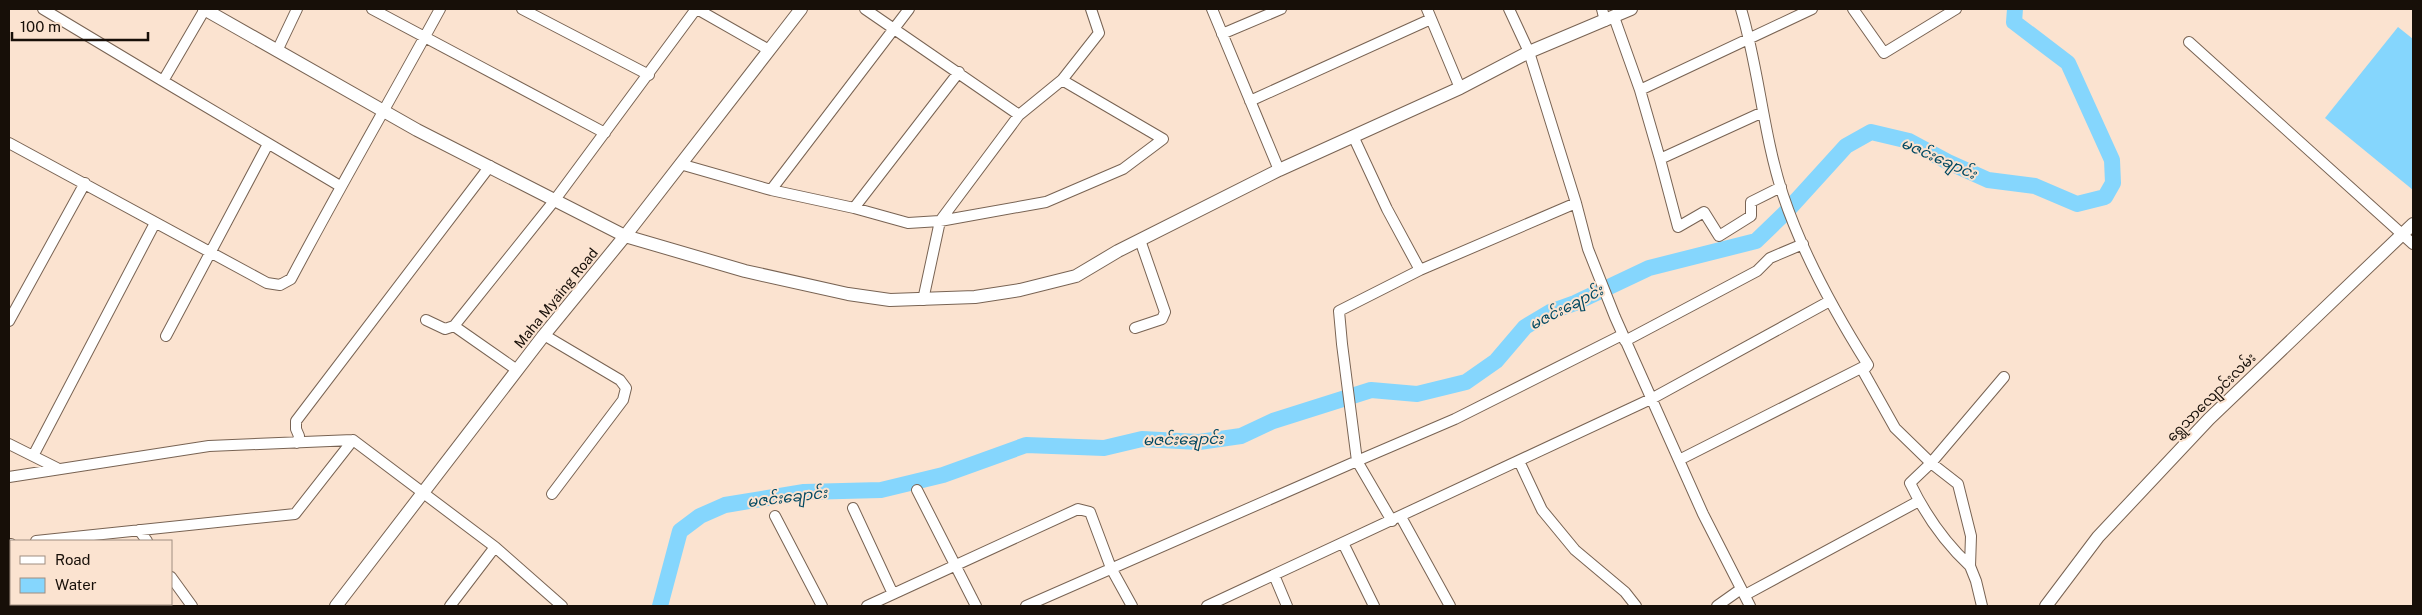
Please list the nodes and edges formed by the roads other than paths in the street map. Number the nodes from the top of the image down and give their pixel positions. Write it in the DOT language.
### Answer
graph roads {
  1 [pos="43,9"];
  2 [pos="205,9"];
  3 [pos="297,9"];
  4 [pos="372,9"];
  5 [pos="440,9"];
  6 [pos="522,9"];
  7 [pos="697,9"];
  8 [pos="801,9"];
  9 [pos="865,9"];
  10 [pos="909,9"];
  11 [pos="1091,9"];
  12 [pos="1212,9"];
  13 [pos="1281,9"];
  14 [pos="1427,9"];
  15 [pos="1509,9"];
  16 [pos="1631,9"];
  17 [pos="1741,9"];
  18 [pos="1812,9"];
  19 [pos="1853,9"];
  20 [pos="1956,9"];
  21 [pos="1607,16"];
  22 [pos="1431,20"];
  23 [pos="895,29"];
  24 [pos="1222,34"];
  25 [pos="424,38"];
  26 [pos="1750,38"];
  27 [pos="2189,42"];
  28 [pos="770,50"];
  29 [pos="277,51"];
  30 [pos="1529,52"];
  31 [pos="959,72"];
  32 [pos="649,75"];
  33 [pos="1062,80"];
  34 [pos="163,81"];
  35 [pos="1460,88"];
  36 [pos="1640,90"];
  37 [pos="1250,101"];
  38 [pos="385,112"];
  39 [pos="1763,112"];
  40 [pos="1019,115"];
  41 [pos="605,133"];
  42 [pos="1354,138"];
  43 [pos="9,143"];
  44 [pos="268,144"];
  45 [pos="1660,158"];
  46 [pos="680,164"];
  47 [pos="490,166"];
  48 [pos="1279,170"];
  49 [pos="85,183"];
  50 [pos="340,186"];
  51 [pos="771,190"];
  52 [pos="1782,191"];
  53 [pos="554,201"];
  54 [pos="1576,203"];
  55 [pos="854,208"];
  56 [pos="940,221"];
  57 [pos="155,223"];
  58 [pos="2413,224"];
  59 [pos="2402,234"];
  60 [pos="625,236"];
  61 [pos="1140,240"];
  62 [pos="1803,244"];
  63 [pos="2413,244"];
  64 [pos="209,253"];
  65 [pos="1420,270"];
  66 [pos="923,300"];
  67 [pos="1828,302"];
  68 [pos="426,320"];
  69 [pos="9,321"];
  70 [pos="454,326"];
  71 [pos="1135,328"];
  72 [pos="544,335"];
  73 [pos="166,336"];
  74 [pos="1623,338"];
  75 [pos="1868,365"];
  76 [pos="517,370"];
  77 [pos="2004,377"];
  78 [pos="1652,398"];
  79 [pos="353,440"];
  80 [pos="297,443"];
  81 [pos="9,444"];
  82 [pos="33,456"];
  83 [pos="1681,459"];
  84 [pos="1358,461"];
  85 [pos="1519,461"];
  86 [pos="1931,463"];
  87 [pos="57,468"];
  88 [pos="9,477"];
  89 [pos="917,490"];
  90 [pos="422,494"];
  91 [pos="552,494"];
  92 [pos="1919,501"];
  93 [pos="853,508"];
  94 [pos="775,516"];
  95 [pos="1396,519"];
  96 [pos="139,530"];
  97 [pos="66,540"];
  98 [pos="145,540"];
  99 [pos="1342,543"];
  100 [pos="495,547"];
  101 [pos="955,566"];
  102 [pos="1970,566"];
  103 [pos="1111,568"];
  104 [pos="1274,575"];
  105 [pos="172,578"];
  106 [pos="1743,592"];
  107 [pos="893,594"];
  108 [pos="1213,605"];
  109 [pos="192,606"];
  110 [pos="336,606"];
  111 [pos="450,606"];
  112 [pos="562,606"];
  113 [pos="822,606"];
  114 [pos="867,606"];
  115 [pos="976,606"];
  116 [pos="1026,606"];
  117 [pos="1132,606"];
  118 [pos="1286,606"];
  119 [pos="1374,606"];
  120 [pos="1450,606"];
  121 [pos="1636,606"];
  122 [pos="1718,606"];
  123 [pos="1750,606"];
  124 [pos="1982,606"];
  125 [pos="2046,606"];
  1 -- 34 [label="street"];
  2 -- 29 [label="street"];
  2 -- 34 [label="street"];
  3 -- 29 [label="street"];
  4 -- 25 [label="street"];
  5 -- 25 [label="street"];
  6 -- 32 [label="street"];
  7 -- 28 [label="street"];
  7 -- 32 [label="street"];
  8 -- 28 [label="street, Maha Myaing Road"];
  9 -- 23 [label="street"];
  10 -- 23 [label="street"];
  11 -- 33 [label="street"];
  12 -- 24 [label="street"];
  13 -- 24 [label="street"];
  14 -- 22 [label="street"];
  15 -- 30 [label="street"];
  16 -- 21 [label="street"];
  17 -- 26 [label="street"];
  18 -- 26 [label="street"];
  19 -- 20 [label="street"];
  21 -- 30 [label="street"];
  21 -- 36 [label="street"];
  22 -- 35 [label="street"];
  22 -- 37 [label="street"];
  23 -- 31 [label="street"];
  23 -- 51 [label="street"];
  24 -- 37 [label="street"];
  25 -- 38 [label="street"];
  25 -- 41 [label="street"];
  26 -- 36 [label="street"];
  26 -- 39 [label="street"];
  27 -- 59 [label="street"];
  28 -- 46 [label="street, Maha Myaing Road"];
  29 -- 38 [label="street"];
  30 -- 35 [label="street"];
  30 -- 54 [label="street"];
  31 -- 40 [label="street"];
  31 -- 55 [label="street"];
  32 -- 41 [label="street"];
  33 -- 40 [label="street"];
  33 -- 56 [label="street"];
  34 -- 44 [label="street"];
  35 -- 42 [label="street"];
  36 -- 45 [label="street"];
  37 -- 48 [label="street"];
  38 -- 47 [label="street"];
  38 -- 50 [label="street"];
  39 -- 45 [label="street"];
  39 -- 52 [label="street"];
  40 -- 56 [label="street"];
  41 -- 53 [label="street"];
  42 -- 48 [label="street"];
  42 -- 65 [label="street"];
  43 -- 49 [label="street"];
  44 -- 50 [label="street"];
  44 -- 64 [label="street"];
  45 -- 52 [label="street"];
  46 -- 51 [label="street"];
  46 -- 60 [label="street, Maha Myaing Road"];
  47 -- 53 [label="street"];
  47 -- 80 [label="street"];
  48 -- 61 [label="street"];
  49 -- 57 [label="street"];
  49 -- 69 [label="street"];
  50 -- 64 [label="street"];
  51 -- 55 [label="street"];
  52 -- 62 [label="street"];
  53 -- 60 [label="street"];
  53 -- 70 [label="street"];
  54 -- 65 [label="street"];
  54 -- 74 [label="street"];
  55 -- 56 [label="street"];
  56 -- 66 [label="street"];
  57 -- 64 [label="street"];
  57 -- 82 [label="street"];
  58 -- 59 [label="street, ရွှေသာလျောင်းလမ်း"];
  59 -- 63 [label="street"];
  59 -- 125 [label="street, ရွှေသာလျောင်းလမ်း"];
  60 -- 66 [label="street"];
  60 -- 72 [label="street, Maha Myaing Road"];
  61 -- 66 [label="street"];
  61 -- 71 [label="street"];
  62 -- 67 [label="street"];
  62 -- 74 [label="street"];
  64 -- 73 [label="street"];
  65 -- 84 [label="street"];
  67 -- 75 [label="street"];
  67 -- 78 [label="street"];
  68 -- 70 [label="street"];
  70 -- 76 [label="street"];
  72 -- 76 [label="street, Maha Myaing Road"];
  72 -- 91 [label="street"];
  74 -- 78 [label="street"];
  74 -- 84 [label="street"];
  75 -- 83 [label="street"];
  75 -- 86 [label="street"];
  76 -- 90 [label="street, Maha Myaing Road"];
  77 -- 86 [label="street"];
  78 -- 83 [label="street"];
  78 -- 85 [label="street"];
  79 -- 80 [label="street"];
  79 -- 90 [label="street"];
  79 -- 96 [label="street"];
  80 -- 87 [label="street"];
  81 -- 82 [label="street"];
  82 -- 87 [label="street"];
  83 -- 106 [label="street"];
  84 -- 95 [label="street"];
  84 -- 103 [label="street"];
  85 -- 95 [label="street"];
  85 -- 121 [label="street"];
  86 -- 92 [label="street"];
  86 -- 102 [label="street"];
  87 -- 88 [label="street"];
  89 -- 101 [label="street"];
  90 -- 100 [label="street"];
  90 -- 110 [label="street, Maha Myaing Road"];
  92 -- 102 [label="street"];
  92 -- 106 [label="street"];
  93 -- 107 [label="street"];
  94 -- 113 [label="street"];
  95 -- 99 [label="street"];
  95 -- 120 [label="street"];
  96 -- 97 [label="street"];
  96 -- 98 [label="street"];
  99 -- 104 [label="street"];
  99 -- 119 [label="street"];
  100 -- 111 [label="street"];
  100 -- 112 [label="street"];
  101 -- 103 [label="street"];
  101 -- 107 [label="street"];
  101 -- 115 [label="street"];
  102 -- 124 [label="street"];
  103 -- 116 [label="street"];
  103 -- 117 [label="street"];
  104 -- 108 [label="street"];
  104 -- 118 [label="street"];
  105 -- 109 [label="street"];
  106 -- 122 [label="street"];
  106 -- 123 [label="street"];
  107 -- 114 [label="street"];
}
